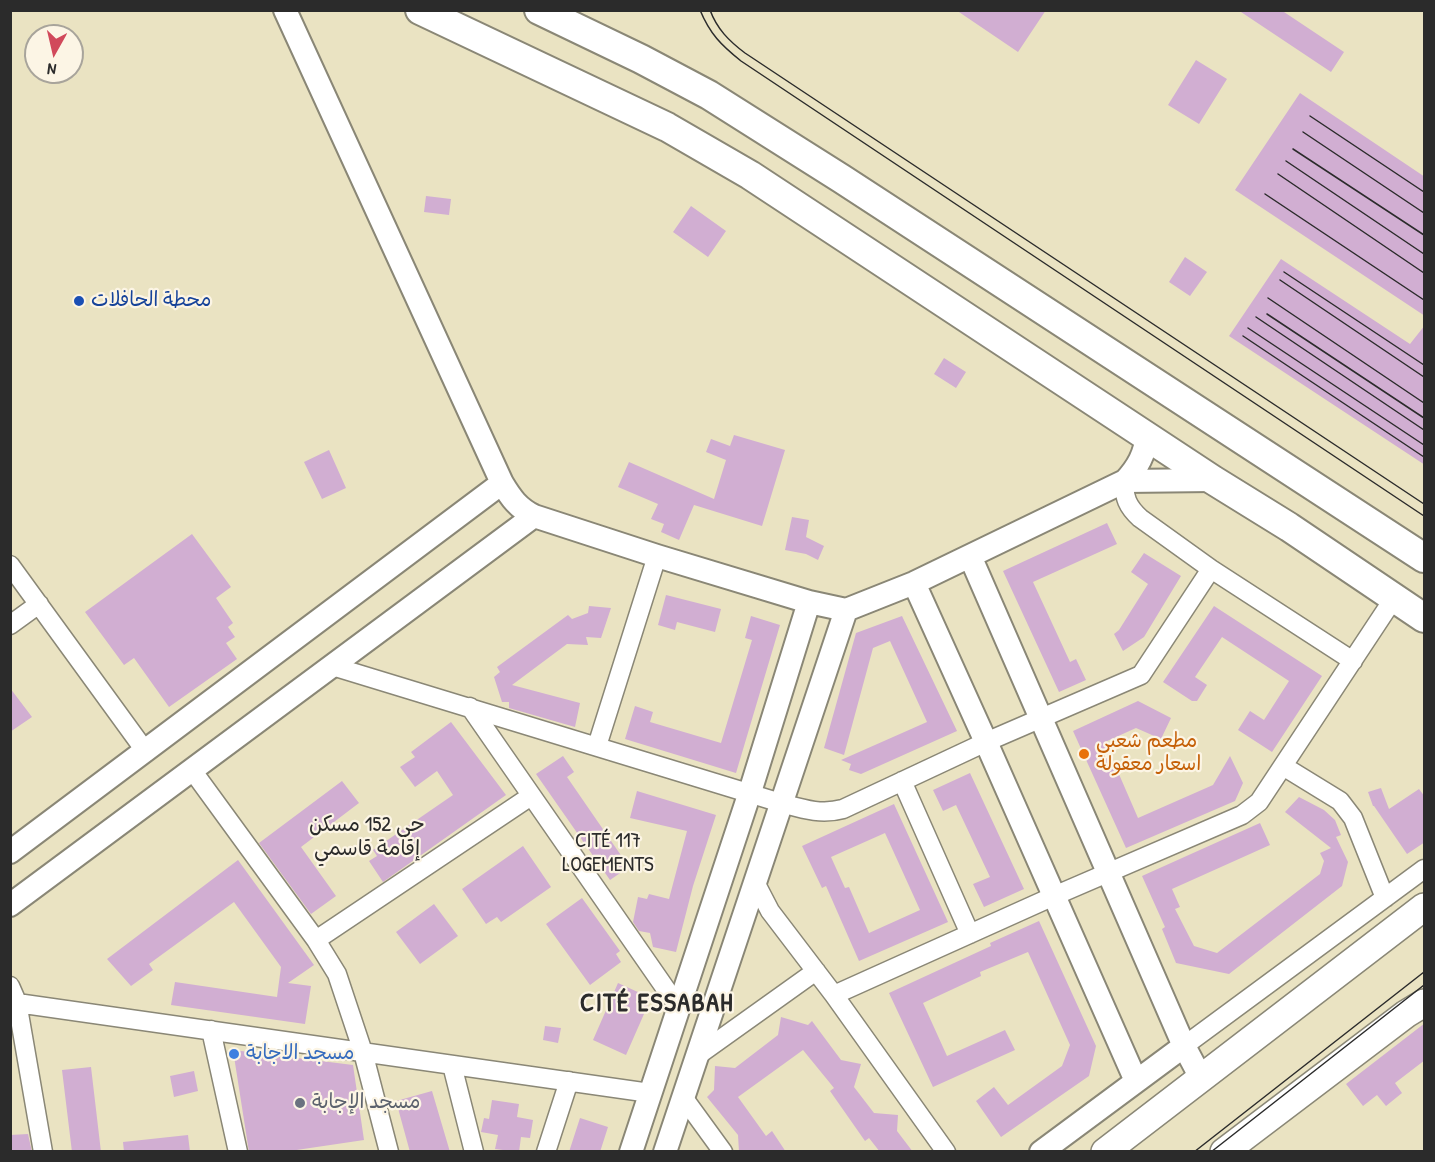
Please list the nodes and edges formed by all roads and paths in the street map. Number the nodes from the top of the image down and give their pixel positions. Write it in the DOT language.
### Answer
graph roads {
  1 [pos="285,10"];
  2 [pos="420,10"];
  3 [pos="538,10"];
  4 [pos="1147,435"];
  5 [pos="1213,480"];
  6 [pos="1125,481"];
  7 [pos="502,483"];
  8 [pos="534,516"];
  9 [pos="657,556"];
  10 [pos="970,556"];
  11 [pos="1425,558"];
  12 [pos="10,565"];
  13 [pos="1211,569"];
  14 [pos="914,583"];
  15 [pos="1394,598"];
  16 [pos="809,602"];
  17 [pos="39,604"];
  18 [pos="846,610"];
  19 [pos="1425,618"];
  20 [pos="10,625"];
  21 [pos="1353,661"];
  22 [pos="332,666"];
  23 [pos="470,708"];
  24 [pos="1041,718"];
  25 [pos="986,742"];
  26 [pos="597,746"];
  27 [pos="146,752"];
  28 [pos="1283,766"];
  29 [pos="192,770"];
  30 [pos="902,781"];
  31 [pos="750,792"];
  32 [pos="531,796"];
  33 [pos="782,803"];
  34 [pos="10,852"];
  35 [pos="1425,869"];
  36 [pos="1109,872"];
  37 [pos="755,882"];
  38 [pos="1054,896"];
  39 [pos="1385,898"];
  40 [pos="10,905"];
  41 [pos="1425,907"];
  42 [pos="970,934"];
  43 [pos="316,940"];
  44 [pos="816,971"];
  45 [pos="834,995"];
  46 [pos="13,997"];
  47 [pos="1425,1003"];
  48 [pos="679,1008"];
  49 [pos="211,1030"];
  50 [pos="1184,1046"];
  51 [pos="363,1052"];
  52 [pos="697,1056"];
  53 [pos="452,1065"];
  54 [pos="1202,1078"];
  55 [pos="569,1081"];
  56 [pos="1136,1081"];
  57 [pos="650,1093"];
  58 [pos="683,1097"];
  59 [pos="44,1152"];
  60 [pos="238,1152"];
  61 [pos="389,1152"];
  62 [pos="474,1152"];
  63 [pos="546,1152"];
  64 [pos="631,1152"];
  65 [pos="665,1152"];
  66 [pos="723,1152"];
  67 [pos="946,1152"];
  68 [pos="1041,1152"];
  69 [pos="1105,1152"];
  70 [pos="1224,1152"];
  1 -- 7 [label="street"];
  2 -- 4 [label="highway"];
  3 -- 11 [label="highway"];
  4 -- 5 [label="highway"];
  4 -- 6 [label="street"];
  5 -- 6 [label="street"];
  5 -- 15 [label="highway"];
  6 -- 10 [label="street"];
  6 -- 13 [label="street"];
  7 -- 8 [label="street"];
  7 -- 27 [label="street"];
  8 -- 9 [label="street"];
  8 -- 22 [label="street"];
  9 -- 16 [label="street"];
  9 -- 26 [label="street"];
  10 -- 14 [label="street"];
  10 -- 24 [label="street"];
  12 -- 17 [label="street"];
  13 -- 21 [label="street"];
  13 -- 24 [label="street"];
  14 -- 18 [label="street"];
  14 -- 25 [label="street"];
  15 -- 19 [label="highway"];
  15 -- 21 [label="street"];
  16 -- 18 [label="street"];
  16 -- 31 [label="street"];
  17 -- 20 [label="street"];
  17 -- 27 [label="street"];
  18 -- 33 [label="street"];
  21 -- 28 [label="street"];
  22 -- 23 [label="street"];
  22 -- 29 [label="street"];
  23 -- 26 [label="street"];
  23 -- 32 [label="street"];
  24 -- 25 [label="street"];
  24 -- 36 [label="street"];
  25 -- 30 [label="street"];
  25 -- 38 [label="street"];
  26 -- 31 [label="street"];
  27 -- 34 [label="street"];
  28 -- 36 [label="street"];
  28 -- 39 [label="street"];
  29 -- 40 [label="street"];
  29 -- 43 [label="street"];
  30 -- 33 [label="street"];
  30 -- 42 [label="street"];
  31 -- 33 [label="street"];
  31 -- 48 [label="street"];
  32 -- 43 [label="street"];
  32 -- 48 [label="street"];
  33 -- 37 [label="street"];
  35 -- 39 [label="street"];
  36 -- 38 [label="street"];
  36 -- 50 [label="street"];
  37 -- 44 [label="street"];
  37 -- 52 [label="street"];
  38 -- 42 [label="street"];
  38 -- 56 [label="street"];
  39 -- 50 [label="street"];
  41 -- 54 [label="main road"];
  42 -- 45 [label="street"];
  43 -- 51 [label="street"];
  44 -- 45 [label="street"];
  44 -- 52 [label="street"];
  45 -- 67 [label="street"];
  46 -- 49 [label="street"];
  46 -- 59 [label="street"];
  47 -- 70 [label="main road"];
  48 -- 57 [label="street"];
  49 -- 51 [label="street"];
  49 -- 60 [label="street"];
  50 -- 54 [label="street"];
  50 -- 56 [label="street"];
  51 -- 53 [label="street"];
  51 -- 61 [label="street"];
  52 -- 58 [label="street"];
  53 -- 55 [label="street"];
  53 -- 62 [label="street"];
  54 -- 69 [label="main road"];
  55 -- 57 [label="street"];
  55 -- 63 [label="street"];
  56 -- 68 [label="street"];
  57 -- 64 [label="street"];
  58 -- 65 [label="street"];
  58 -- 66 [label="street"];
}
